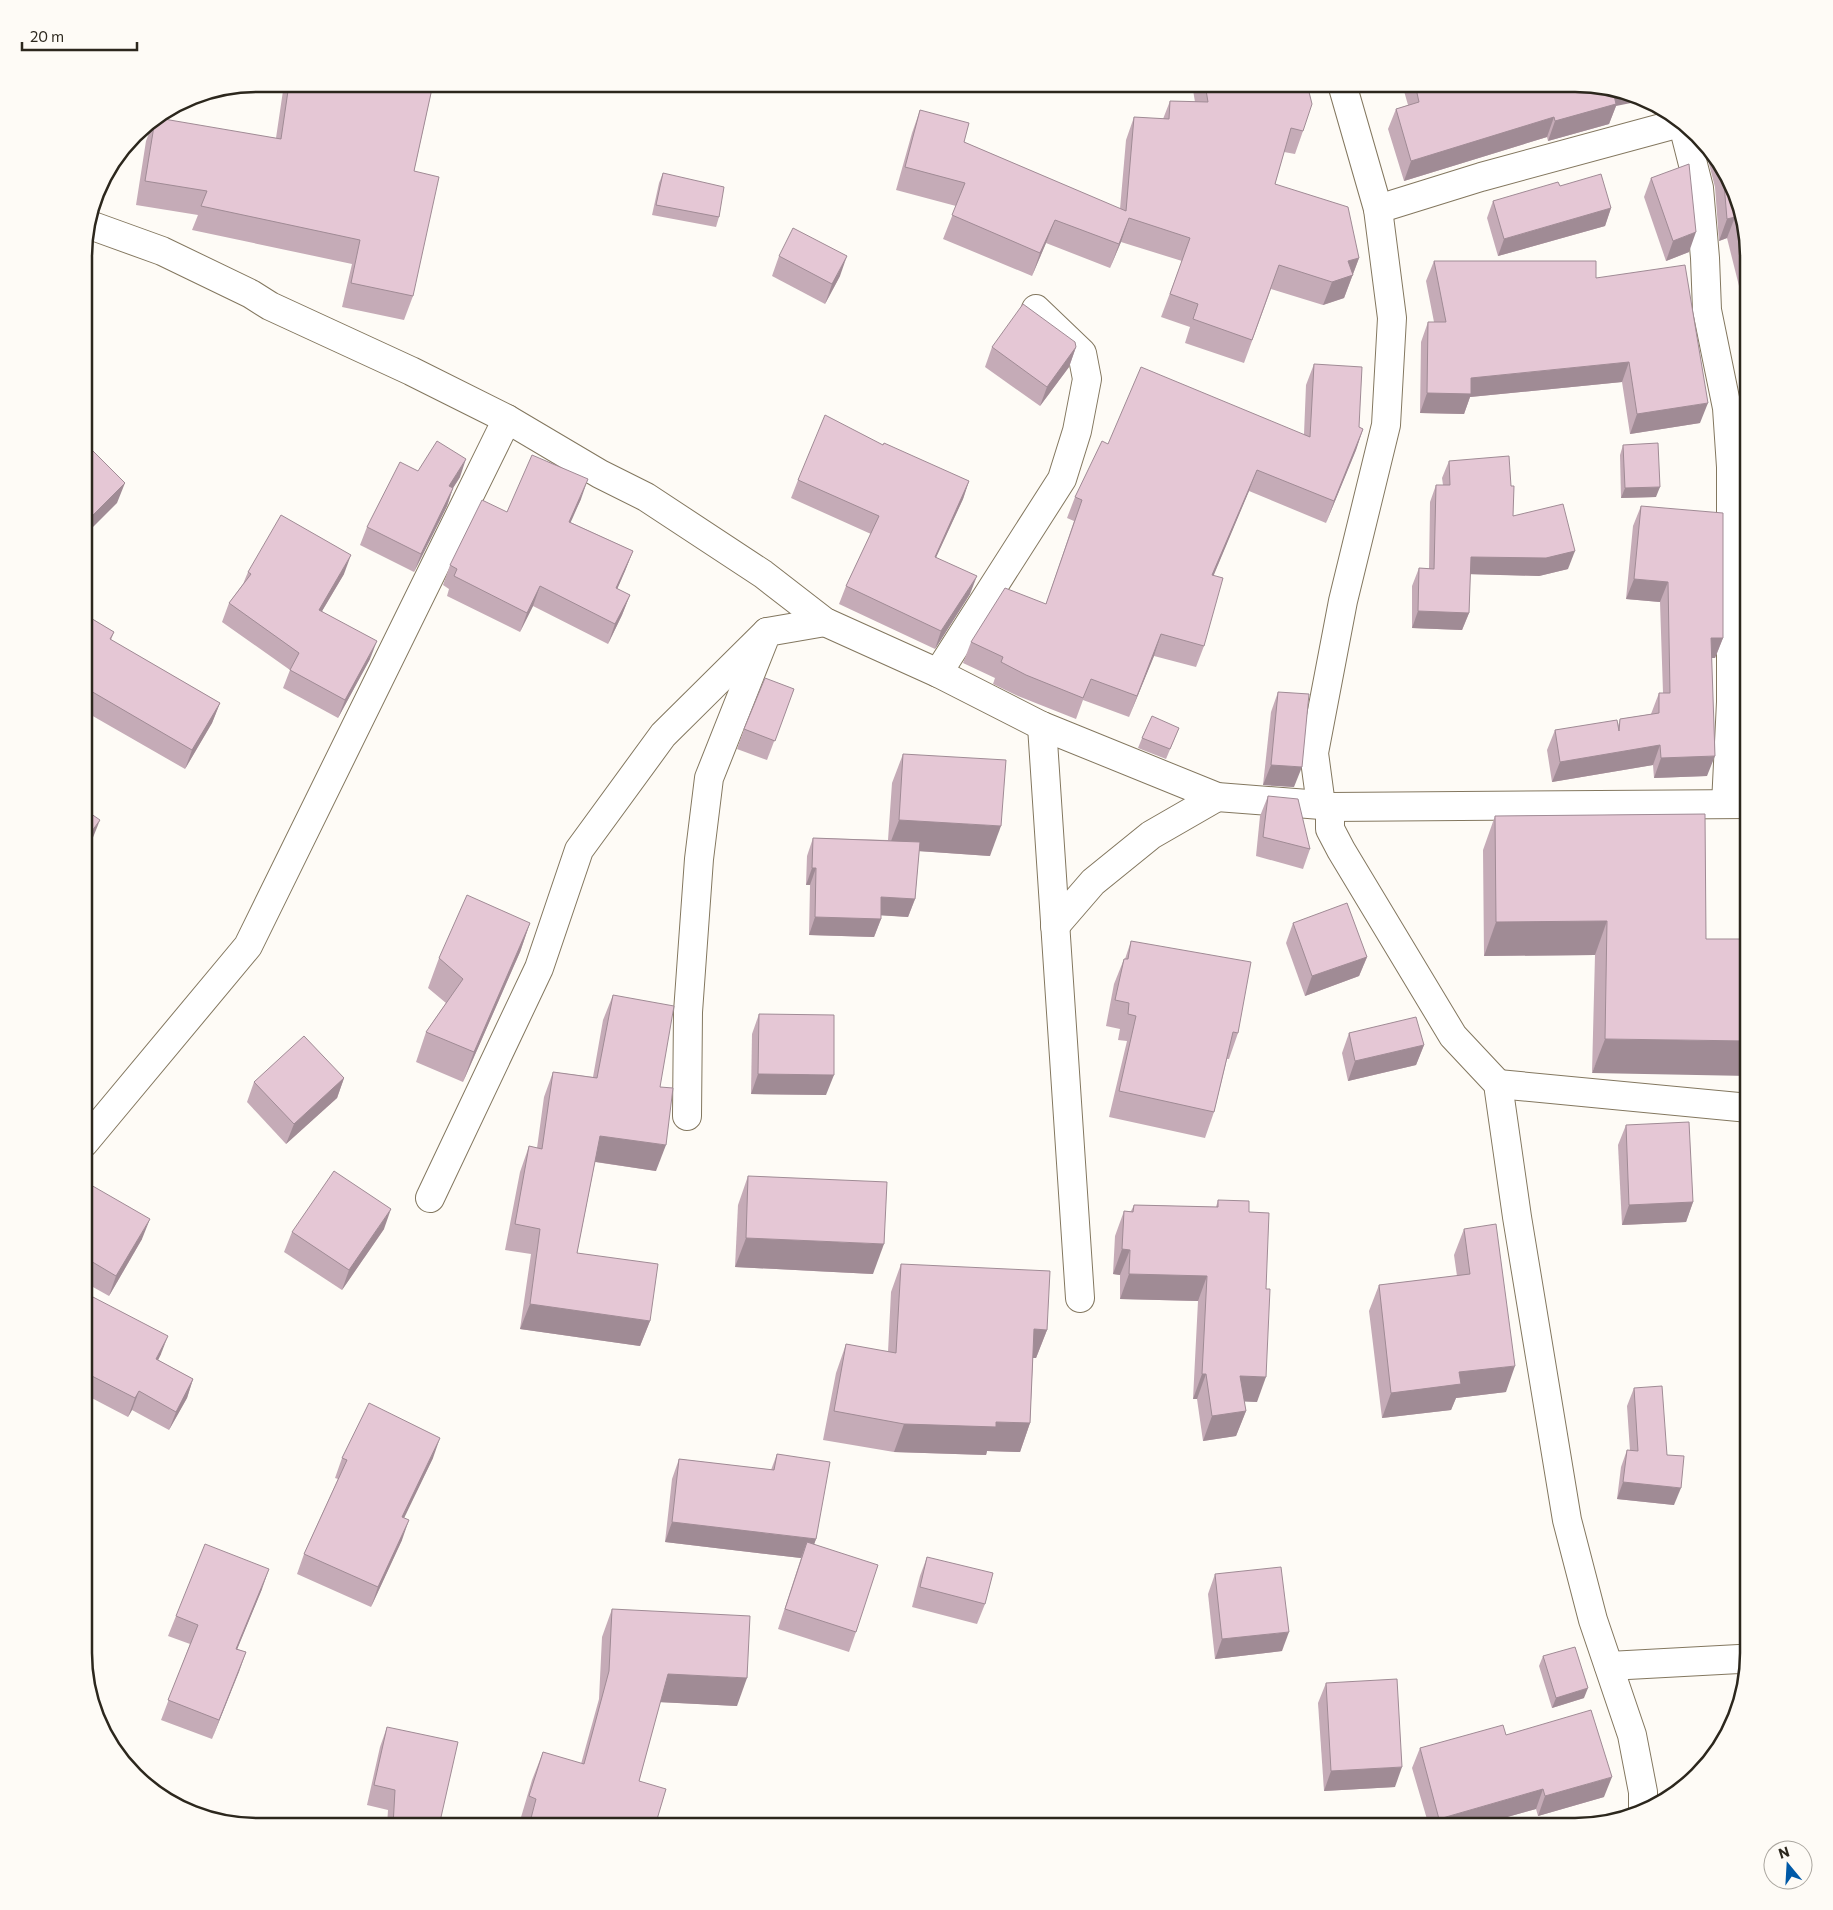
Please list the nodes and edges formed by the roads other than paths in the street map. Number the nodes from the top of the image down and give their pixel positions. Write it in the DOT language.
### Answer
graph roads {
  1 [pos="1345,93"];
  2 [pos="1673,125"];
  3 [pos="1686,135"];
  4 [pos="1378,209"];
  5 [pos="96,228"];
  6 [pos="1036,309"];
  7 [pos="507,419"];
  8 [pos="825,622"];
  9 [pos="767,632"];
  10 [pos="938,673"];
  11 [pos="1042,726"];
  12 [pos="1217,797"];
  13 [pos="1738,804"];
  14 [pos="1325,806"];
  15 [pos="1055,926"];
  16 [pos="1498,1084"];
  17 [pos="1740,1107"];
  18 [pos="688,1116"];
  19 [pos="92,1133"];
  20 [pos="430,1198"];
  21 [pos="1080,1298"];
  22 [pos="1740,1659"];
  23 [pos="1609,1666"];
  24 [pos="1643,1803"];
  1 -- 4 [label="street"];
  2 -- 4 [label="street"];
  3 -- 13 [label="street"];
  4 -- 14 [label="street"];
  5 -- 7 [label="street"];
  6 -- 10 [label="street"];
  7 -- 8 [label="street"];
  7 -- 19 [label="street"];
  8 -- 9 [label="street"];
  8 -- 10 [label="street"];
  9 -- 18 [label="street"];
  9 -- 20 [label="street"];
  10 -- 11 [label="street"];
  11 -- 12 [label="street"];
  11 -- 15 [label="street"];
  12 -- 14 [label="street"];
  12 -- 15 [label="street"];
  13 -- 14 [label="street"];
  14 -- 16 [label="street"];
  15 -- 21 [label="street"];
  16 -- 17 [label="street"];
  16 -- 23 [label="street"];
  22 -- 23 [label="street"];
  23 -- 24 [label="street"];
}
